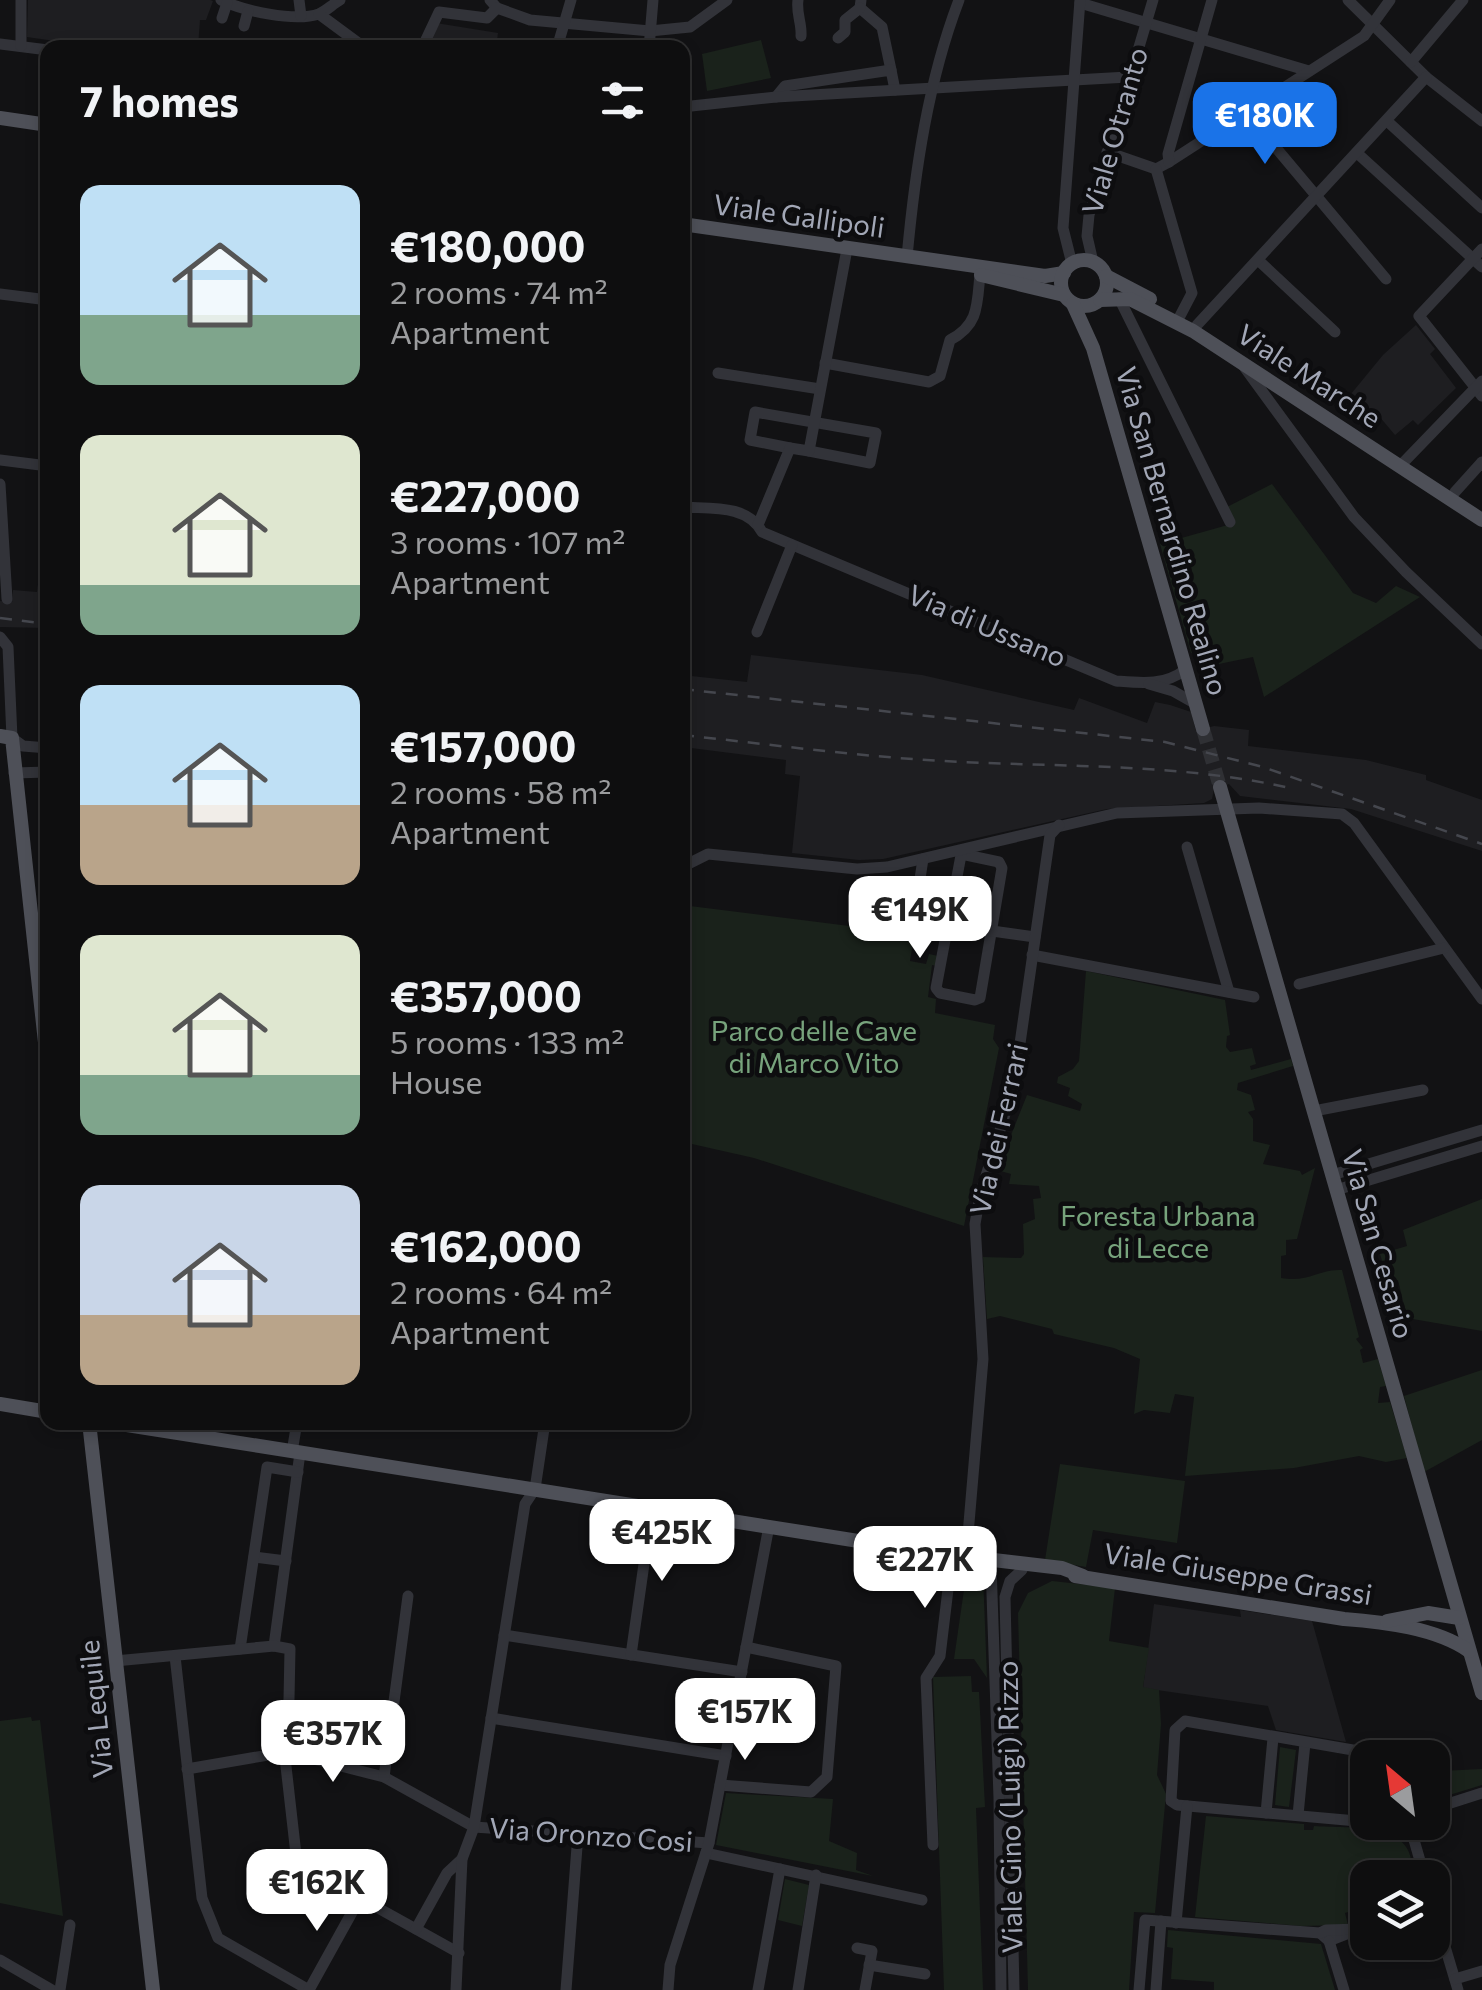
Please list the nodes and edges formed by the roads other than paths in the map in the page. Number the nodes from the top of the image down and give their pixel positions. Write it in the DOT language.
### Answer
graph roads {
  1 [pos="21,0"];
  2 [pos="300,0"];
  3 [pos="340,0"];
  4 [pos="571,0"];
  5 [pos="653,0"];
  6 [pos="728,0"];
  7 [pos="798,0"];
  8 [pos="959,0"];
  9 [pos="1153,0"];
  10 [pos="1212,0"];
  11 [pos="1348,0"];
  12 [pos="1390,0"];
  13 [pos="1463,0"];
  14 [pos="224,2"];
  15 [pos="1080,2"];
  16 [pos="493,4"];
  17 [pos="861,4"];
  18 [pos="248,11"];
  19 [pos="319,14"];
  20 [pos="301,16"];
  21 [pos="222,18"];
  22 [pos="1372,22"];
  23 [pos="1146,23"];
  24 [pos="563,24"];
  25 [pos="244,26"];
  26 [pos="650,31"];
  27 [pos="801,36"];
  28 [pos="838,38"];
  29 [pos="1201,39"];
  30 [pos="354,40"];
  31 [pos="425,40"];
  32 [pos="559,40"];
  33 [pos="649,40"];
  34 [pos="0,44"];
  35 [pos="21,46"];
  36 [pos="40,49"];
  37 [pos="1411,62"];
  38 [pos="891,70"];
  39 [pos="1308,71"];
  40 [pos="1128,77"];
  41 [pos="1426,77"];
  42 [pos="1076,79"];
  43 [pos="932,89"];
  44 [pos="895,90"];
  45 [pos="776,97"];
  46 [pos="690,106"];
  47 [pos="1245,111"];
  48 [pos="0,118"];
  49 [pos="1387,121"];
  50 [pos="1482,121"];
  51 [pos="40,125"];
  52 [pos="1106,152"];
  53 [pos="1357,153"];
  54 [pos="1169,162"];
  55 [pos="1156,168"];
  56 [pos="1317,197"];
  57 [pos="1482,208"];
  58 [pos="690,225"];
  59 [pos="847,249"];
  60 [pos="907,258"];
  61 [pos="1479,258"];
  62 [pos="1258,260"];
  63 [pos="1094,262"];
  64 [pos="1068,268"];
  65 [pos="980,274"];
  66 [pos="1106,276"];
  67 [pos="1386,278"];
  68 [pos="0,294"];
  69 [pos="1119,298"];
  70 [pos="40,299"];
  71 [pos="1068,299"];
  72 [pos="1095,303"];
  73 [pos="1180,316"];
  74 [pos="1196,325"];
  75 [pos="1335,332"];
  76 [pos="1093,348"];
  77 [pos="1240,360"];
  78 [pos="825,363"];
  79 [pos="718,373"];
  80 [pos="820,388"];
  81 [pos="1480,388"];
  82 [pos="1297,397"];
  83 [pos="1281,418"];
  84 [pos="814,422"];
  85 [pos="790,448"];
  86 [pos="809,452"];
  87 [pos="0,460"];
  88 [pos="1403,462"];
  89 [pos="1482,462"];
  90 [pos="40,465"];
  91 [pos="0,484"];
  92 [pos="1455,492"];
  93 [pos="690,508"];
  94 [pos="1482,510"];
  95 [pos="1482,520"];
  96 [pos="1230,522"];
  97 [pos="758,526"];
  98 [pos="792,545"];
  99 [pos="3,574"];
  100 [pos="6,599"];
  101 [pos="757,632"];
  102 [pos="0,637"];
  103 [pos="1482,644"];
  104 [pos="1185,670"];
  105 [pos="1148,684"];
  106 [pos="1196,704"];
  107 [pos="1203,729"];
  108 [pos="6,737"];
  109 [pos="40,747"];
  110 [pos="40,772"];
  111 [pos="14,773"];
  112 [pos="1220,788"];
  113 [pos="1226,808"];
  114 [pos="1060,825"];
  115 [pos="1187,847"];
  116 [pos="962,850"];
  117 [pos="924,859"];
  118 [pos="690,862"];
  119 [pos="912,930"];
  120 [pos="992,931"];
  121 [pos="1035,937"];
  122 [pos="1444,948"];
  123 [pos="1032,955"];
  124 [pos="1299,984"];
  125 [pos="1229,992"];
  126 [pos="1480,992"];
  127 [pos="1254,997"];
  128 [pos="40,1000"];
  129 [pos="1424,1090"];
  130 [pos="1314,1111"];
  131 [pos="1482,1130"];
  132 [pos="1482,1146"];
  133 [pos="1334,1183"];
  134 [pos="0,1404"];
  135 [pos="40,1411"];
  136 [pos="90,1430"];
  137 [pos="158,1430"];
  138 [pos="297,1430"];
  139 [pos="544,1430"];
  140 [pos="296,1452"];
  141 [pos="298,1472"];
  142 [pos="535,1489"];
  143 [pos="652,1508"];
  144 [pos="769,1526"];
  145 [pos="254,1557"];
  146 [pos="972,1560"];
  147 [pos="286,1561"];
  148 [pos="1022,1570"];
  149 [pos="1083,1576"];
  150 [pos="408,1596"];
  151 [pos="1459,1618"];
  152 [pos="1384,1622"];
  153 [pos="1440,1635"];
  154 [pos="504,1636"];
  155 [pos="1482,1636"];
  156 [pos="274,1646"];
  157 [pos="746,1647"];
  158 [pos="240,1648"];
  159 [pos="632,1655"];
  160 [pos="175,1656"];
  161 [pos="1476,1656"];
  162 [pos="116,1661"];
  163 [pos="742,1672"];
  164 [pos="1482,1692"];
  165 [pos="491,1718"];
  166 [pos="1273,1738"];
  167 [pos="1305,1743"];
  168 [pos="1350,1750"];
  169 [pos="286,1752"];
  170 [pos="726,1756"];
  171 [pos="187,1769"];
  172 [pos="384,1777"];
  173 [pos="720,1785"];
  174 [pos="1482,1793"];
  175 [pos="1450,1803"];
  176 [pos="1187,1806"];
  177 [pos="1266,1813"];
  178 [pos="1298,1816"];
  179 [pos="1350,1820"];
  180 [pos="474,1828"];
  181 [pos="578,1834"];
  182 [pos="932,1845"];
  183 [pos="708,1848"];
  184 [pos="462,1859"];
  185 [pos="780,1869"];
  186 [pos="816,1876"];
  187 [pos="360,1898"];
  188 [pos="922,1900"];
  189 [pos="1161,1921"];
  190 [pos="1176,1923"];
  191 [pos="70,1924"];
  192 [pos="416,1929"];
  193 [pos="1350,1931"];
  194 [pos="1325,1937"];
  195 [pos="857,1948"];
  196 [pos="459,1952"];
  197 [pos="0,1960"];
  198 [pos="1450,1960"];
  199 [pos="869,1965"];
  200 [pos="1482,1971"];
  201 [pos="924,1974"];
  202 [pos="1457,1984"];
  203 [pos="56,1990"];
  204 [pos="153,1990"];
  205 [pos="309,1990"];
  206 [pos="456,1990"];
  207 [pos="566,1990"];
  208 [pos="668,1990"];
  209 [pos="758,1990"];
  210 [pos="798,1990"];
  211 [pos="864,1990"];
  212 [pos="1001,1990"];
  213 [pos="1014,1990"];
  214 [pos="1139,1990"];
  215 [pos="1156,1990"];
  216 [pos="1344,1990"];
  1 -- 35 [label="street"];
  2 -- 20 [label="street"];
  3 -- 19 [label="street"];
  4 -- 24 [label="street"];
  5 -- 26 [label="street"];
  6 -- 26 [label="street"];
  7 -- 27 [label="street"];
  8 -- 43 [label="street"];
  9 -- 23 [label="street, Viale Otranto"];
  10 -- 29 [label="street"];
  11 -- 22 [label="street"];
  12 -- 22 [label="street"];
  13 -- 37 [label="street"];
  14 -- 18 [label="street"];
  14 -- 21 [label="street"];
  15 -- 23 [label="street"];
  15 -- 42 [label="street"];
  16 -- 24 [label="street"];
  16 -- 31 [label="street"];
  17 -- 28 [label="street"];
  17 -- 38 [label="street"];
  18 -- 20 [label="street"];
  18 -- 25 [label="street"];
  19 -- 20 [label="street"];
  19 -- 30 [label="street"];
  22 -- 37 [label="street"];
  22 -- 39 [label="street"];
  23 -- 29 [label="street"];
  23 -- 40 [label="street, Viale Otranto"];
  24 -- 26 [label="street"];
  24 -- 32 [label="street"];
  26 -- 33 [label="street"];
  29 -- 39 [label="street"];
  29 -- 54 [label="street"];
  34 -- 35 [label="street"];
  35 -- 36 [label="street"];
  37 -- 41 [label="street"];
  38 -- 44 [label="street"];
  38 -- 45 [label="street"];
  39 -- 47 [label="street"];
  40 -- 42 [label="street"];
  40 -- 52 [label="street, Viale Otranto"];
  41 -- 49 [label="street"];
  41 -- 50 [label="street"];
  42 -- 43 [label="street"];
  42 -- 64 [label="street"];
  43 -- 44 [label="street"];
  43 -- 60 [label="street"];
  44 -- 45 [label="street"];
  45 -- 46 [label="street"];
  47 -- 54 [label="street"];
  47 -- 56 [label="street"];
  48 -- 51 [label="main road"];
  49 -- 53 [label="street"];
  49 -- 57 [label="street"];
  52 -- 55 [label="street"];
  52 -- 63 [label="street, Viale Otranto"];
  53 -- 56 [label="street"];
  53 -- 61 [label="street"];
  54 -- 55 [label="street"];
  55 -- 73 [label="street"];
  56 -- 62 [label="street"];
  56 -- 67 [label="street"];
  58 -- 59 [label="main road, Viale Gallipoli"];
  59 -- 60 [label="main road, Viale Gallipoli"];
  59 -- 78 [label="street"];
  60 -- 64 [label="main road, Viale Gallipoli"];
  60 -- 65 [label="main road, Viale Gallipoli"];
  61 -- 81 [label="street"];
  62 -- 74 [label="street"];
  62 -- 75 [label="street"];
  63 -- 64 [label="main road"];
  63 -- 66 [label="main road"];
  64 -- 71 [label="main road"];
  65 -- 71 [label="main road, Viale Gallipoli"];
  65 -- 78 [label="street"];
  66 -- 72 [label="main road"];
  66 -- 73 [label="main road, Viale Marche"];
  68 -- 70 [label="street"];
  69 -- 72 [label="main road, Viale Marche"];
  69 -- 77 [label="main road, Viale Marche"];
  69 -- 96 [label="street"];
  71 -- 72 [label="main road"];
  71 -- 76 [label="main road, Via San Bernardino Realino"];
  72 -- 76 [label="main road, Via San Bernardino Realino"];
  73 -- 74 [label="main road, Viale Marche"];
  74 -- 88 [label="main road, Viale Marche"];
  76 -- 104 [label="main road, Via San Bernardino Realino"];
  77 -- 82 [label="main road, Viale Marche"];
  77 -- 83 [label="street"];
  78 -- 80 [label="street"];
  79 -- 80 [label="street"];
  80 -- 84 [label="street"];
  81 -- 88 [label="street"];
  82 -- 83 [label="street"];
  82 -- 88 [label="main road, Viale Marche"];
  83 -- 103 [label="street"];
  84 -- 85 [label="street"];
  84 -- 86 [label="street"];
  84 -- 86 [label="street"];
  85 -- 86 [label="street"];
  85 -- 97 [label="street"];
  87 -- 90 [label="street"];
  88 -- 92 [label="main road, Viale Marche"];
  88 -- 95 [label="main road, Viale Marche"];
  89 -- 92 [label="street"];
  91 -- 99 [label="street"];
  92 -- 94 [label="main road, Viale Marche"];
  93 -- 97 [label="street, Via di Ussano"];
  97 -- 98 [label="street, Via di Ussano"];
  98 -- 101 [label="street"];
  98 -- 105 [label="street, Via di Ussano"];
  99 -- 100 [label="street"];
  102 -- 108 [label="street"];
  104 -- 105 [label="street"];
  104 -- 106 [label="main road, Via San Bernardino Realino"];
  105 -- 106 [label="street, Via di Ussano"];
  106 -- 107 [label="main road, Via San Bernardino Realino"];
  108 -- 109 [label="street"];
  108 -- 111 [label="main road"];
  110 -- 111 [label="street"];
  111 -- 128 [label="main road"];
  112 -- 113 [label="main road"];
  113 -- 114 [label="street"];
  113 -- 122 [label="street"];
  113 -- 130 [label="main road, Via San Cesario"];
  114 -- 116 [label="street"];
  114 -- 121 [label="street, Via dei Ferrari"];
  115 -- 125 [label="street"];
  116 -- 117 [label="street"];
  116 -- 120 [label="street"];
  116 -- 120 [label="street"];
  117 -- 118 [label="street"];
  117 -- 119 [label="street"];
  120 -- 121 [label="street"];
  121 -- 123 [label="street, Via dei Ferrari"];
  122 -- 124 [label="street"];
  122 -- 126 [label="street"];
  123 -- 125 [label="street"];
  123 -- 146 [label="street, Via dei Ferrari"];
  125 -- 127 [label="street"];
  129 -- 130 [label="street"];
  130 -- 133 [label="main road, Via San Cesario"];
  131 -- 133 [label="street"];
  132 -- 133 [label="street"];
  133 -- 151 [label="main road, Via San Cesario"];
  134 -- 135 [label="main road"];
  136 -- 162 [label="main road, Via Lequile"];
  137 -- 140 [label="main road, Viale Giuseppe Grassi"];
  138 -- 140 [label="street"];
  139 -- 142 [label="street"];
  140 -- 141 [label="street"];
  140 -- 142 [label="main road, Viale Giuseppe Grassi"];
  141 -- 145 [label="street"];
  141 -- 147 [label="street"];
  142 -- 143 [label="main road, Viale Giuseppe Grassi"];
  142 -- 154 [label="street"];
  143 -- 144 [label="main road, Viale Giuseppe Grassi"];
  143 -- 159 [label="street"];
  144 -- 146 [label="main road, Viale Giuseppe Grassi"];
  144 -- 157 [label="street"];
  145 -- 147 [label="street"];
  145 -- 158 [label="street"];
  146 -- 148 [label="main road, Viale Giuseppe Grassi"];
  146 -- 149 [label="main road, Viale Giuseppe Grassi"];
  146 -- 182 [label="street"];
  146 -- 212 [label="street, Viale Gino (Luigi) Rizzo"];
  147 -- 156 [label="street"];
  148 -- 149 [label="main road, Viale Giuseppe Grassi"];
  148 -- 213 [label="street, Viale Gino (Luigi) Rizzo"];
  149 -- 152 [label="main road, Viale Giuseppe Grassi"];
  150 -- 172 [label="street"];
  151 -- 152 [label="main road, Viale Giuseppe Grassi"];
  151 -- 153 [label="main road"];
  151 -- 155 [label="main road"];
  151 -- 161 [label="main road, Via San Cesario"];
  152 -- 153 [label="main road, Viale Giuseppe Grassi"];
  153 -- 161 [label="main road, Viale Giuseppe Grassi"];
  154 -- 159 [label="street"];
  154 -- 165 [label="street"];
  156 -- 158 [label="street"];
  156 -- 169 [label="street"];
  157 -- 163 [label="street"];
  157 -- 173 [label="street"];
  158 -- 160 [label="street"];
  159 -- 163 [label="street"];
  160 -- 162 [label="street"];
  160 -- 171 [label="street"];
  161 -- 164 [label="main road, Via San Cesario"];
  162 -- 204 [label="main road, Via Lequile"];
  163 -- 170 [label="street"];
  165 -- 170 [label="street"];
  165 -- 180 [label="street"];
  166 -- 167 [label="street"];
  166 -- 176 [label="street"];
  166 -- 177 [label="street"];
  167 -- 168 [label="street"];
  167 -- 178 [label="street"];
  169 -- 171 [label="street"];
  169 -- 172 [label="street"];
  169 -- 187 [label="street"];
  170 -- 173 [label="street"];
  171 -- 205 [label="street"];
  172 -- 180 [label="street"];
  173 -- 183 [label="street"];
  174 -- 175 [label="street"];
  176 -- 177 [label="street"];
  176 -- 190 [label="street"];
  177 -- 178 [label="street"];
  178 -- 179 [label="street"];
  180 -- 181 [label="street, Via Oronzo Cosi"];
  180 -- 184 [label="street"];
  181 -- 183 [label="street, Via Oronzo Cosi"];
  181 -- 207 [label="street"];
  183 -- 185 [label="street, Via Oronzo Cosi"];
  183 -- 208 [label="street"];
  184 -- 192 [label="street"];
  184 -- 196 [label="street"];
  185 -- 186 [label="street, Via Oronzo Cosi"];
  185 -- 209 [label="street"];
  186 -- 188 [label="street, Via Oronzo Cosi"];
  186 -- 210 [label="street"];
  187 -- 192 [label="street"];
  187 -- 205 [label="street"];
  189 -- 190 [label="street"];
  189 -- 214 [label="street"];
  189 -- 215 [label="street"];
  190 -- 194 [label="street"];
  191 -- 203 [label="street"];
  192 -- 196 [label="street"];
  193 -- 194 [label="street"];
  194 -- 216 [label="street"];
  195 -- 199 [label="street"];
  196 -- 206 [label="street"];
  197 -- 203 [label="street"];
  198 -- 202 [label="street"];
  199 -- 201 [label="street"];
  199 -- 211 [label="street"];
  200 -- 202 [label="street"];
}
